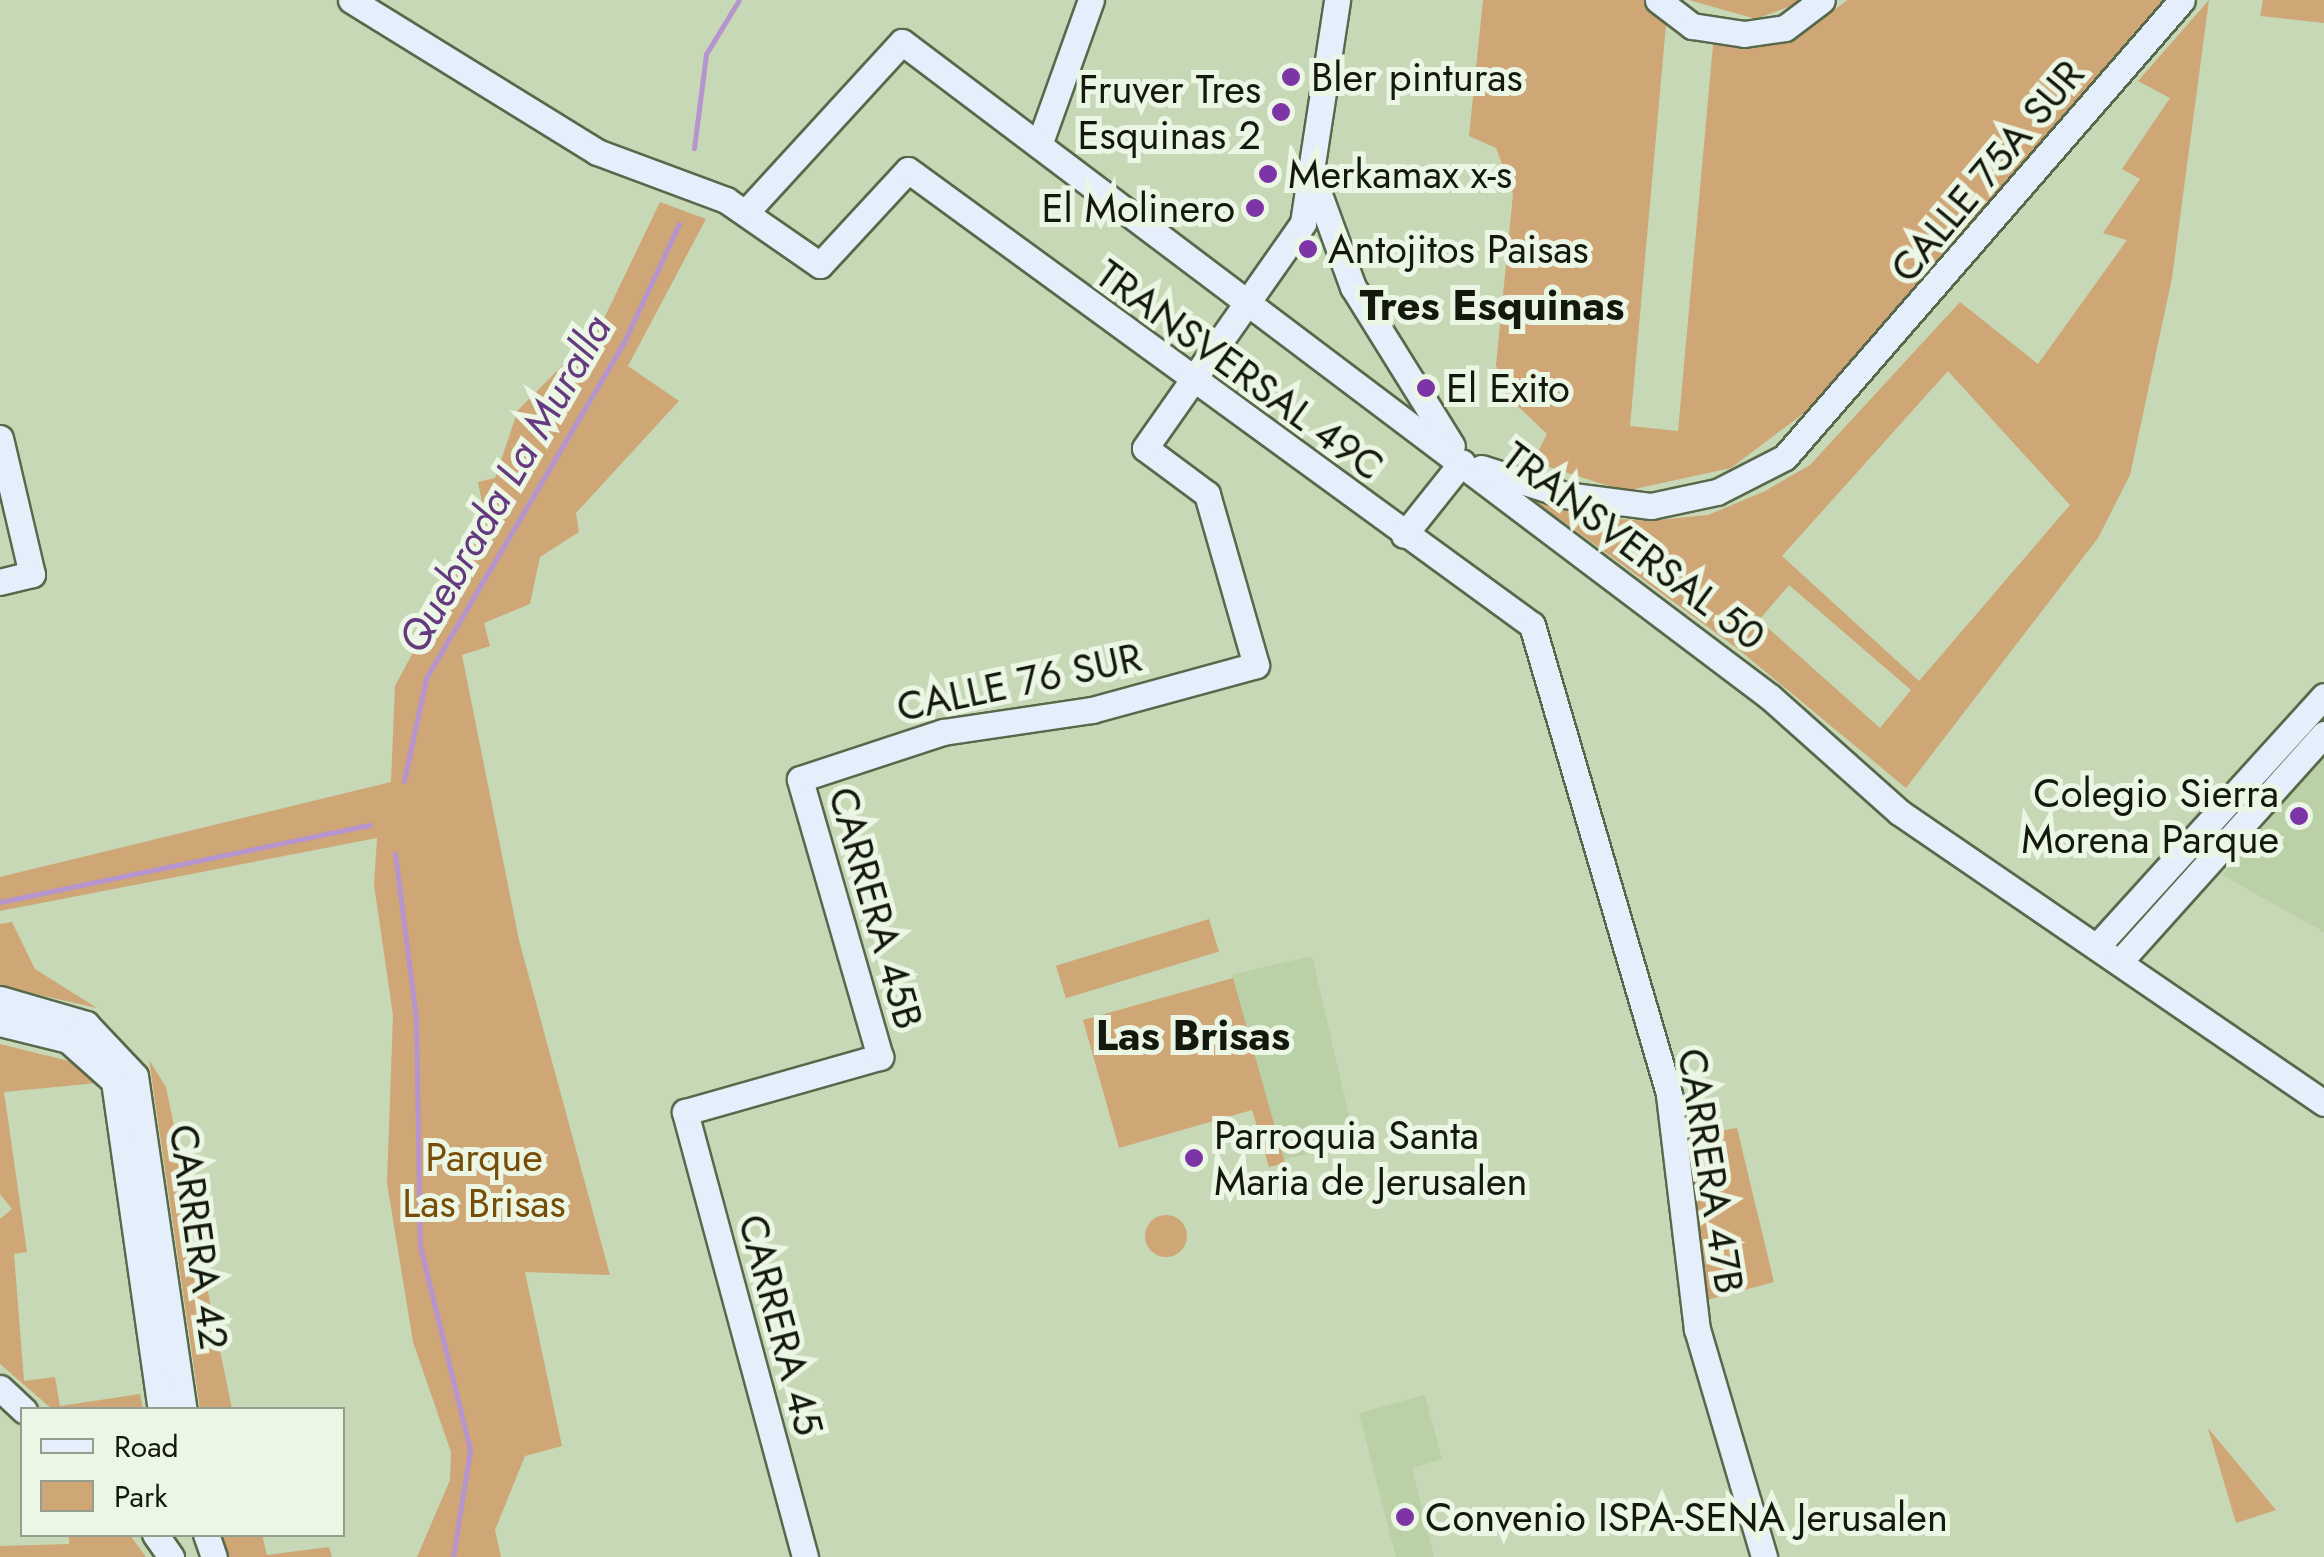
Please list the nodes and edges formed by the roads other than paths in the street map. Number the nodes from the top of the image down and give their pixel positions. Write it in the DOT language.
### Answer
graph roads {
  1 [pos="351,0"];
  2 [pos="1090,0"];
  3 [pos="1338,0"];
  4 [pos="1658,0"];
  5 [pos="1822,0"];
  6 [pos="2182,0"];
  7 [pos="1039,145"];
  8 [pos="1315,181"];
  9 [pos="747,211"];
  10 [pos="1250,303"];
  11 [pos="1190,384"];
  12 [pos="0,438"];
  13 [pos="1462,462"];
  14 [pos="1404,534"];
  15 [pos="0,582"];
  16 [pos="1532,625"];
  17 [pos="2324,696"];
  18 [pos="2324,734"];
  19 [pos="800,779"];
  20 [pos="2100,943"];
  21 [pos="2122,958"];
  22 [pos="0,999"];
  23 [pos="0,1024"];
  24 [pos="124,1079"];
  25 [pos="2324,1104"];
  26 [pos="685,1112"];
  27 [pos="0,1388"];
  28 [pos="21,1407"];
  29 [pos="161,1407"];
  30 [pos="183,1407"];
  31 [pos="804,1557"];
  32 [pos="1764,1557"];
  1 -- 9 [label="street"];
  2 -- 7 [label="street"];
  3 -- 8 [label="street"];
  4 -- 5 [label="street"];
  6 -- 13 [label="street, CALLE 75A SUR"];
  7 -- 9 [label="street, TRANSVERSAL 50"];
  7 -- 10 [label="street, TRANSVERSAL 50"];
  8 -- 10 [label="street"];
  8 -- 13 [label="street"];
  9 -- 11 [label="street, TRANSVERSAL 49C"];
  10 -- 11 [label="street"];
  10 -- 13 [label="street, TRANSVERSAL 50"];
  11 -- 14 [label="street, TRANSVERSAL 49C"];
  11 -- 19 [label="street, CALLE 76 SUR"];
  12 -- 15 [label="street"];
  13 -- 14 [label="street"];
  13 -- 20 [label="street, TRANSVERSAL 50"];
  14 -- 16 [label="street, TRANSVERSAL 49C"];
  16 -- 32 [label="street, CARRERA 47B"];
  17 -- 20 [label="street"];
  18 -- 21 [label="street"];
  19 -- 26 [label="street, CARRERA 45B"];
  20 -- 21 [label="street, TRANSVERSAL 50"];
  21 -- 25 [label="street, TRANSVERSAL 50"];
  22 -- 24 [label="street"];
  23 -- 24 [label="street"];
  24 -- 29 [label="street, CARRERA 42"];
  24 -- 30 [label="street, CARRERA 42"];
  26 -- 31 [label="street, CARRERA 45"];
  27 -- 28 [label="street"];
}
